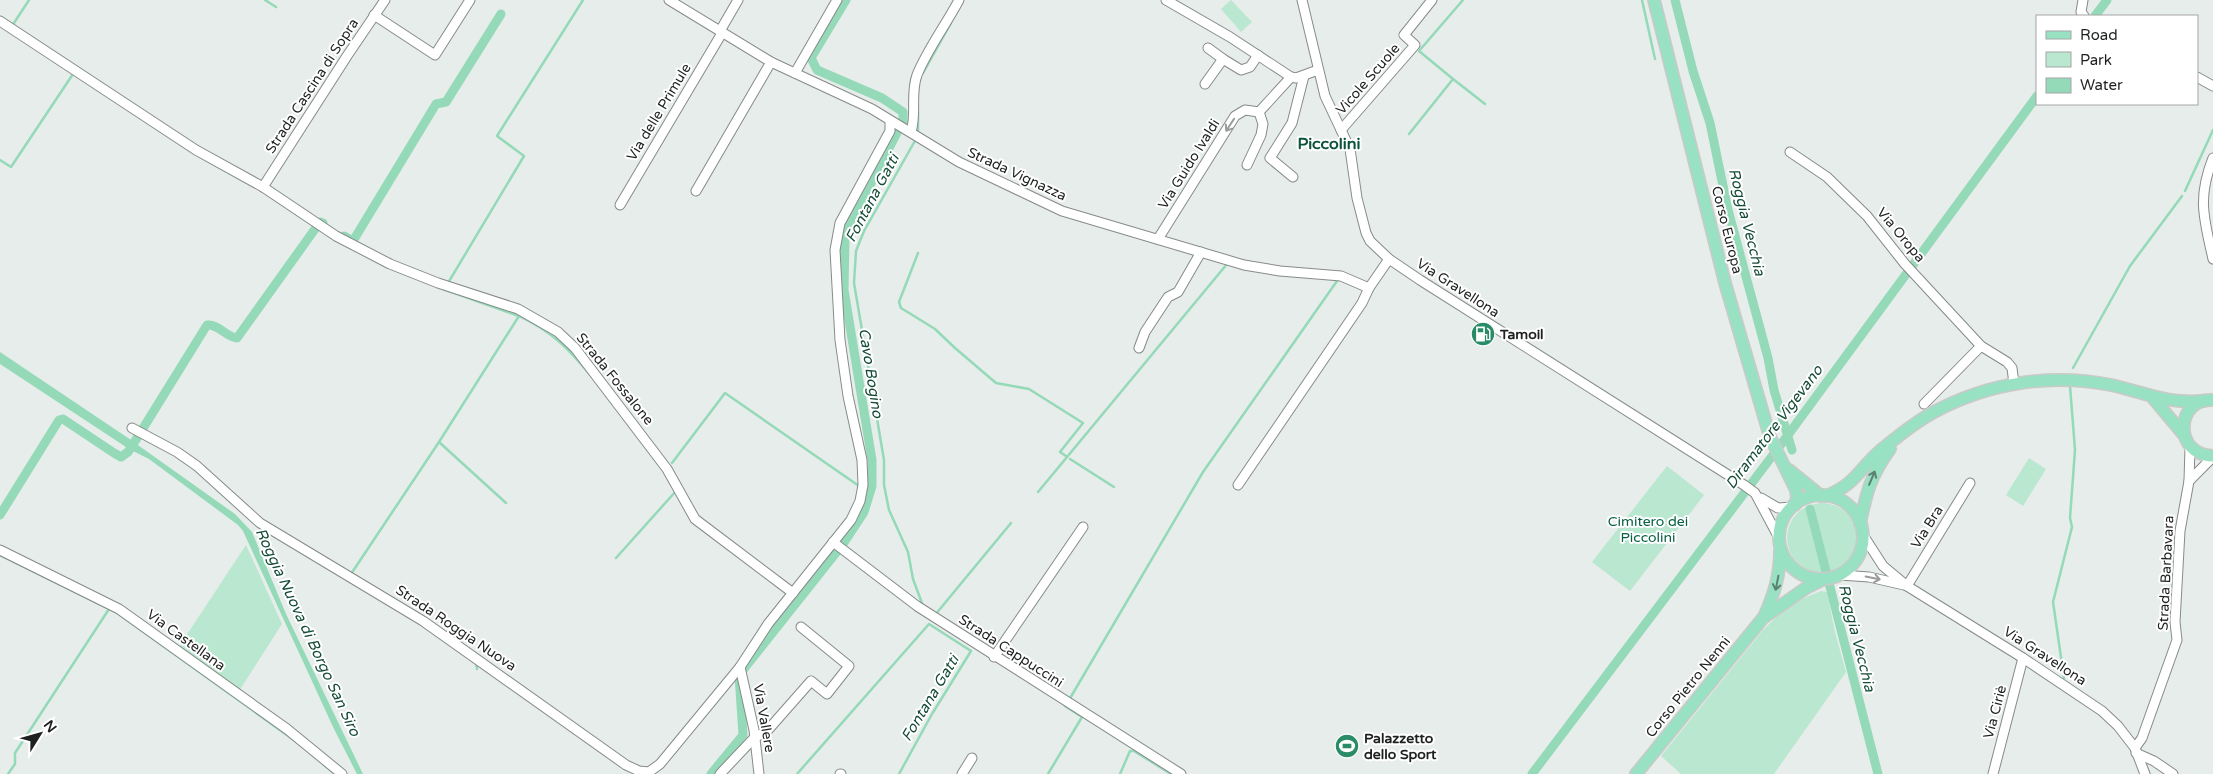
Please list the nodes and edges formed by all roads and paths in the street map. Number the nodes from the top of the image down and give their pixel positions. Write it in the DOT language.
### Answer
graph roads {
  1 [pos="385,0"];
  2 [pos="470,0"];
  3 [pos="669,0"];
  4 [pos="738,0"];
  5 [pos="837,0"];
  6 [pos="959,0"];
  7 [pos="1166,0"];
  8 [pos="1302,0"];
  9 [pos="1432,0"];
  10 [pos="1654,0"];
  11 [pos="2083,0"];
  12 [pos="374,15"];
  13 [pos="2083,15"];
  14 [pos="7,26"];
  15 [pos="721,32"];
  16 [pos="1208,48"];
  17 [pos="1258,55"];
  18 [pos="1223,58"];
  19 [pos="771,62"];
  20 [pos="1318,70"];
  21 [pos="795,72"];
  22 [pos="1304,76"];
  23 [pos="1292,77"];
  24 [pos="2198,78"];
  25 [pos="1205,84"];
  26 [pos="2213,86"];
  27 [pos="1259,112"];
  28 [pos="906,130"];
  29 [pos="1341,130"];
  30 [pos="1790,152"];
  31 [pos="2213,159"];
  32 [pos="1246,165"];
  33 [pos="1293,177"];
  34 [pos="262,187"];
  35 [pos="696,192"];
  36 [pos="620,205"];
  37 [pos="1158,239"];
  38 [pos="1202,252"];
  39 [pos="1389,259"];
  40 [pos="2213,259"];
  41 [pos="1369,288"];
  42 [pos="1980,346"];
  43 [pos="1139,348"];
  44 [pos="2014,384"];
  45 [pos="2153,398"];
  46 [pos="2210,399"];
  47 [pos="1924,404"];
  48 [pos="138,432"];
  49 [pos="2184,435"];
  50 [pos="1897,439"];
  51 [pos="2190,447"];
  52 [pos="2213,457"];
  53 [pos="1784,464"];
  54 [pos="2190,481"];
  55 [pos="1970,483"];
  56 [pos="1238,485"];
  57 [pos="1754,493"];
  58 [pos="1824,496"];
  59 [pos="1793,506"];
  60 [pos="1860,523"];
  61 [pos="1083,527"];
  62 [pos="1863,536"];
  63 [pos="1780,541"];
  64 [pos="833,542"];
  65 [pos="0,550"];
  66 [pos="1830,578"];
  67 [pos="1906,586"];
  68 [pos="793,593"];
  69 [pos="1763,618"];
  70 [pos="801,627"];
  71 [pos="994,657"];
  72 [pos="2024,658"];
  73 [pos="740,667"];
  74 [pos="754,738"];
  75 [pos="2136,750"];
  76 [pos="972,758"];
  77 [pos="342,774"];
  78 [pos="720,774"];
  79 [pos="759,774"];
  80 [pos="962,774"];
  81 [pos="1181,774"];
  82 [pos="1636,774"];
  83 [pos="1993,774"];
  84 [pos="2145,774"];
  85 [pos="2173,774"];
  1 -- 12 [label="street, Strada Cascina di Sopra"];
  2 -- 12 [label="street"];
  3 -- 15 [label="street, Strada Vignazza"];
  4 -- 15 [label="street, Via delle Primule"];
  5 -- 21 [label="street"];
  6 -- 28 [label="street"];
  7 -- 17 [label="street"];
  8 -- 20 [label="street, Via Gravellona"];
  9 -- 29 [label="street, Vicole Scuole"];
  10 -- 53 [label="main road, Corso Europa"];
  11 -- 13 [label="street"];
  12 -- 34 [label="street, Strada Cascina di Sopra"];
  14 -- 34 [label="street, Strada Fossalone"];
  15 -- 19 [label="street, Strada Vignazza"];
  15 -- 36 [label="street, Via delle Primule"];
  16 -- 18 [label="street"];
  17 -- 18 [label="street"];
  17 -- 23 [label="street"];
  18 -- 25 [label="street"];
  19 -- 21 [label="street, Strada Vignazza"];
  19 -- 35 [label="street"];
  20 -- 22 [label="street"];
  20 -- 29 [label="street, Via Gravellona"];
  21 -- 28 [label="street, Strada Vignazza"];
  22 -- 23 [label="street"];
  22 -- 33 [label="street"];
  23 -- 27 [label="street"];
  24 -- 26 [label="street"];
  27 -- 32 [label="street"];
  27 -- 37 [label="street, Via Guido Ivaldi, one-way"];
  28 -- 37 [label="street, Strada Vignazza"];
  28 -- 64 [label="street"];
  29 -- 39 [label="street, Via Gravellona"];
  30 -- 42 [label="street, Via Oropa"];
  31 -- 40 [label="street"];
  34 -- 68 [label="street, Strada Fossalone"];
  37 -- 38 [label="street, Strada Vignazza"];
  38 -- 41 [label="street, Strada Vignazza"];
  38 -- 43 [label="street"];
  39 -- 41 [label="street"];
  39 -- 57 [label="street, Via Gravellona"];
  41 -- 56 [label="street"];
  42 -- 44 [label="street, Via Oropa"];
  42 -- 47 [label="street"];
  44 -- 45 [label="main road"];
  44 -- 50 [label="main road"];
  45 -- 46 [label="main road"];
  45 -- 49 [label="main road"];
  46 -- 49 [label="main road"];
  48 -- 73 [label="street, Strada Roggia Nuova"];
  49 -- 51 [label="main road"];
  50 -- 58 [label="main road"];
  60 -- 50 [label="main road, one-way"];
  51 -- 52 [label="main road"];
  51 -- 54 [label="street, Strada Barbavara"];
  52 -- 54 [label="street"];
  53 -- 58 [label="main road"];
  53 -- 59 [label="main road, Corso Europa"];
  54 -- 75 [label="street, Strada Barbavara"];
  55 -- 67 [label="street, Via Bra"];
  57 -- 59 [label="street"];
  57 -- 63 [label="street, Via Gravellona"];
  58 -- 59 [label="main road"];
  58 -- 60 [label="main road"];
  59 -- 63 [label="main road"];
  60 -- 62 [label="main road"];
  61 -- 71 [label="street"];
  62 -- 66 [label="main road"];
  62 -- 67 [label="street, Via Gravellona"];
  63 -- 66 [label="main road"];
  63 -- 69 [label="main road, Corso Pietro Nenni, one-way"];
  64 -- 68 [label="street"];
  64 -- 71 [label="street, Strada Cappuccini"];
  65 -- 77 [label="street, Via Castellana"];
  66 -- 67 [label="street, Via Gravellona, one-way"];
  66 -- 69 [label="main road, Corso Pietro Nenni"];
  67 -- 72 [label="street, Via Gravellona"];
  68 -- 73 [label="street"];
  69 -- 82 [label="main road, Corso Pietro Nenni"];
  70 -- 74 [label="street"];
  71 -- 81 [label="street, Strada Cappuccini"];
  72 -- 75 [label="street, Via Gravellona"];
  72 -- 83 [label="street, Via Ciriè"];
  73 -- 74 [label="street, Via Vallere"];
  74 -- 78 [label="street"];
  74 -- 79 [label="street, Via Vallere"];
  75 -- 84 [label="street, Via Gravellona"];
  75 -- 85 [label="street"];
  76 -- 80 [label="street"];
}
